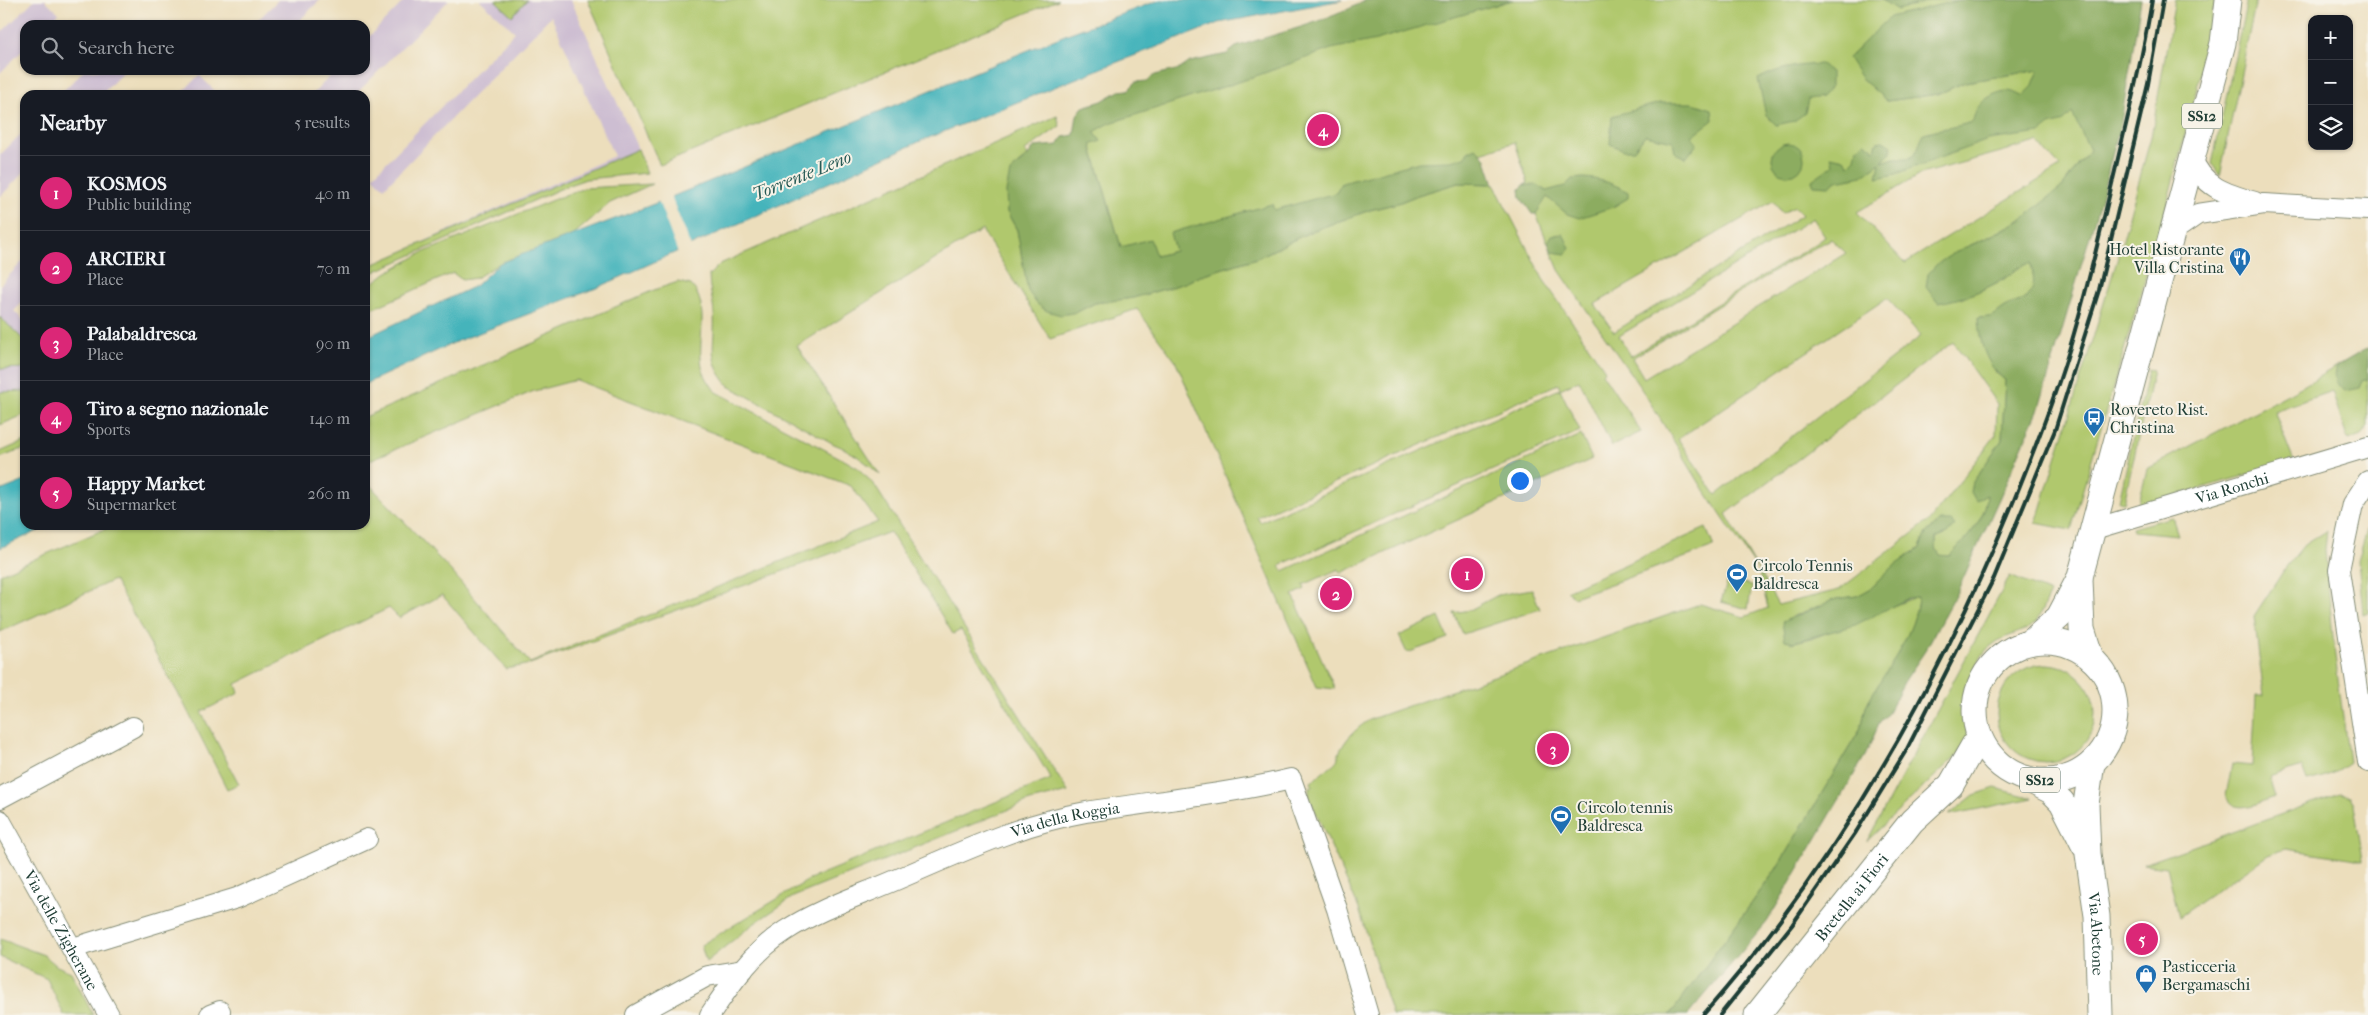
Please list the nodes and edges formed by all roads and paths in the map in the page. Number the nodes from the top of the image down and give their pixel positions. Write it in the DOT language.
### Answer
graph roads {
  1 [pos="2228,0"];
  2 [pos="2191,156"];
  3 [pos="2264,204"];
  4 [pos="2368,210"];
  5 [pos="2172,232"];
  6 [pos="2368,447"];
  7 [pos="2368,481"];
  8 [pos="2094,529"];
  9 [pos="2080,577"];
  10 [pos="2031,642"];
  11 [pos="2091,658"];
  12 [pos="133,727"];
  13 [pos="1980,736"];
  14 [pos="2368,762"];
  15 [pos="2092,763"];
  16 [pos="2000,765"];
  17 [pos="2025,778"];
  18 [pos="1952,785"];
  19 [pos="0,798"];
  20 [pos="0,820"];
  21 [pos="367,839"];
  22 [pos="2088,854"];
  23 [pos="73,948"];
  24 [pos="743,970"];
  25 [pos="109,1015"];
  26 [pos="636,1015"];
  27 [pos="710,1015"];
  28 [pos="1368,1015"];
  29 [pos="1757,1015"];
  30 [pos="2100,1015"];
  1 -- 2 [label="main road, SS12"];
  2 -- 3 [label="street"];
  2 -- 5 [label="main road, SS12"];
  3 -- 4 [label="street"];
  3 -- 5 [label="street"];
  5 -- 8 [label="main road, SS12"];
  6 -- 8 [label="street, Via Ronchi"];
  7 -- 14 [label="street"];
  8 -- 9 [label="main road, SS12"];
  9 -- 10 [label="main road, SS12"];
  9 -- 11 [label="main road, SS12"];
  10 -- 11 [label="main road, SS12"];
  10 -- 13 [label="main road, SS12"];
  11 -- 15 [label="main road, SS12"];
  12 -- 19 [label="street"];
  13 -- 16 [label="main road, SS12"];
  13 -- 18 [label="main road, Bretella ai Fiori"];
  15 -- 17 [label="main road, SS12"];
  15 -- 22 [label="main road, SS12"];
  16 -- 17 [label="main road, SS12"];
  16 -- 18 [label="main road, Bretella ai Fiori"];
  17 -- 22 [label="main road, SS12"];
  18 -- 29 [label="main road, Bretella ai Fiori"];
  20 -- 23 [label="street, Via delle Zigherane"];
  21 -- 23 [label="street"];
  22 -- 30 [label="main road, Via Abetone / SS12"];
  23 -- 25 [label="street, Via delle Zigherane"];
  24 -- 26 [label="street"];
  24 -- 27 [label="street"];
  24 -- 28 [label="street, Via della Roggia"];
}
